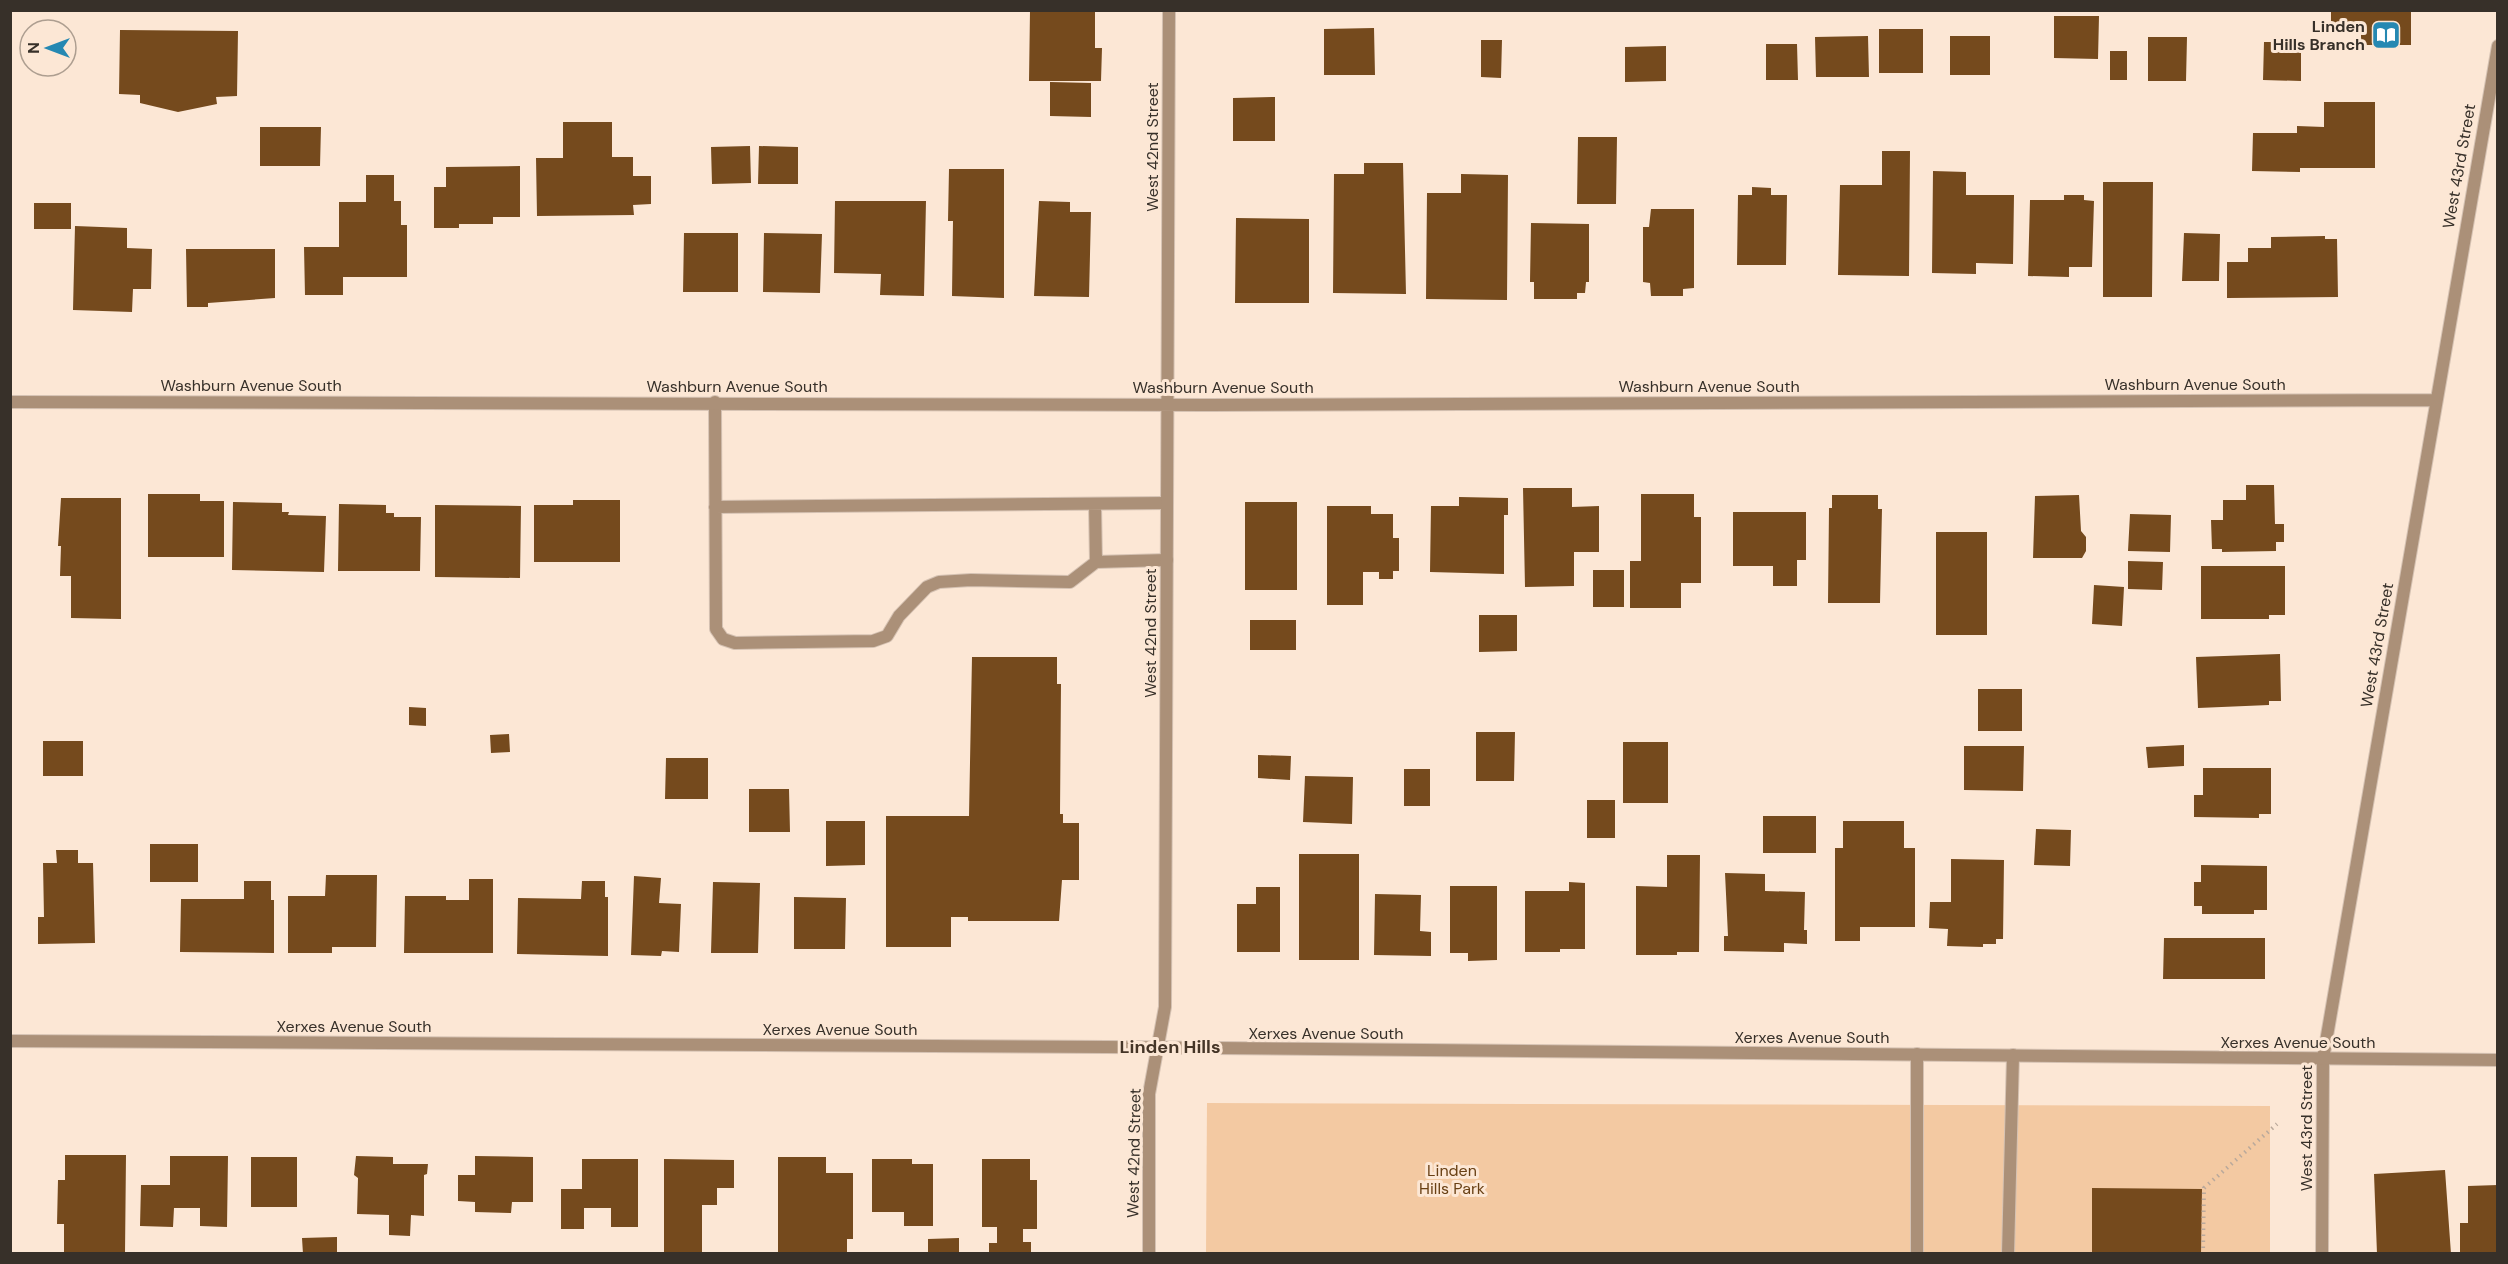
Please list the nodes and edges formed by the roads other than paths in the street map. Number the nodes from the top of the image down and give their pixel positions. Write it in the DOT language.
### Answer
graph roads {
  1 [pos="1169,10"];
  2 [pos="2498,46"];
  3 [pos="2435,400"];
  4 [pos="10,402"];
  5 [pos="715,402"];
  6 [pos="1168,404"];
  7 [pos="1167,503"];
  8 [pos="1095,504"];
  9 [pos="715,507"];
  10 [pos="1167,560"];
  11 [pos="1096,562"];
  12 [pos="10,1041"];
  13 [pos="1156,1048"];
  14 [pos="1917,1054"];
  15 [pos="2013,1055"];
  16 [pos="2323,1059"];
  17 [pos="2498,1060"];
  18 [pos="1149,1254"];
  19 [pos="1917,1254"];
  20 [pos="2008,1254"];
  21 [pos="2322,1254"];
  1 -- 6 [label="street, West 42nd Street"];
  2 -- 3 [label="street, West 43rd Street"];
  3 -- 6 [label="street, Washburn Avenue South"];
  3 -- 16 [label="street, West 43rd Street"];
  4 -- 5 [label="street, Washburn Avenue South"];
  5 -- 6 [label="street, Washburn Avenue South"];
  5 -- 9 [label="street"];
  6 -- 7 [label="street, West 42nd Street"];
  7 -- 8 [label="street"];
  7 -- 10 [label="street, West 42nd Street"];
  8 -- 9 [label="street"];
  8 -- 11 [label="street"];
  9 -- 11 [label="street"];
  10 -- 11 [label="street"];
  10 -- 13 [label="street, West 42nd Street"];
  12 -- 13 [label="street, Xerxes Avenue South"];
  13 -- 14 [label="street, Xerxes Avenue South"];
  13 -- 18 [label="street, West 42nd Street"];
  14 -- 15 [label="street, Xerxes Avenue South"];
  14 -- 19 [label="street"];
  15 -- 16 [label="street, Xerxes Avenue South"];
  15 -- 20 [label="street"];
  16 -- 17 [label="street, Xerxes Avenue South"];
  16 -- 21 [label="street, West 43rd Street"];
}
